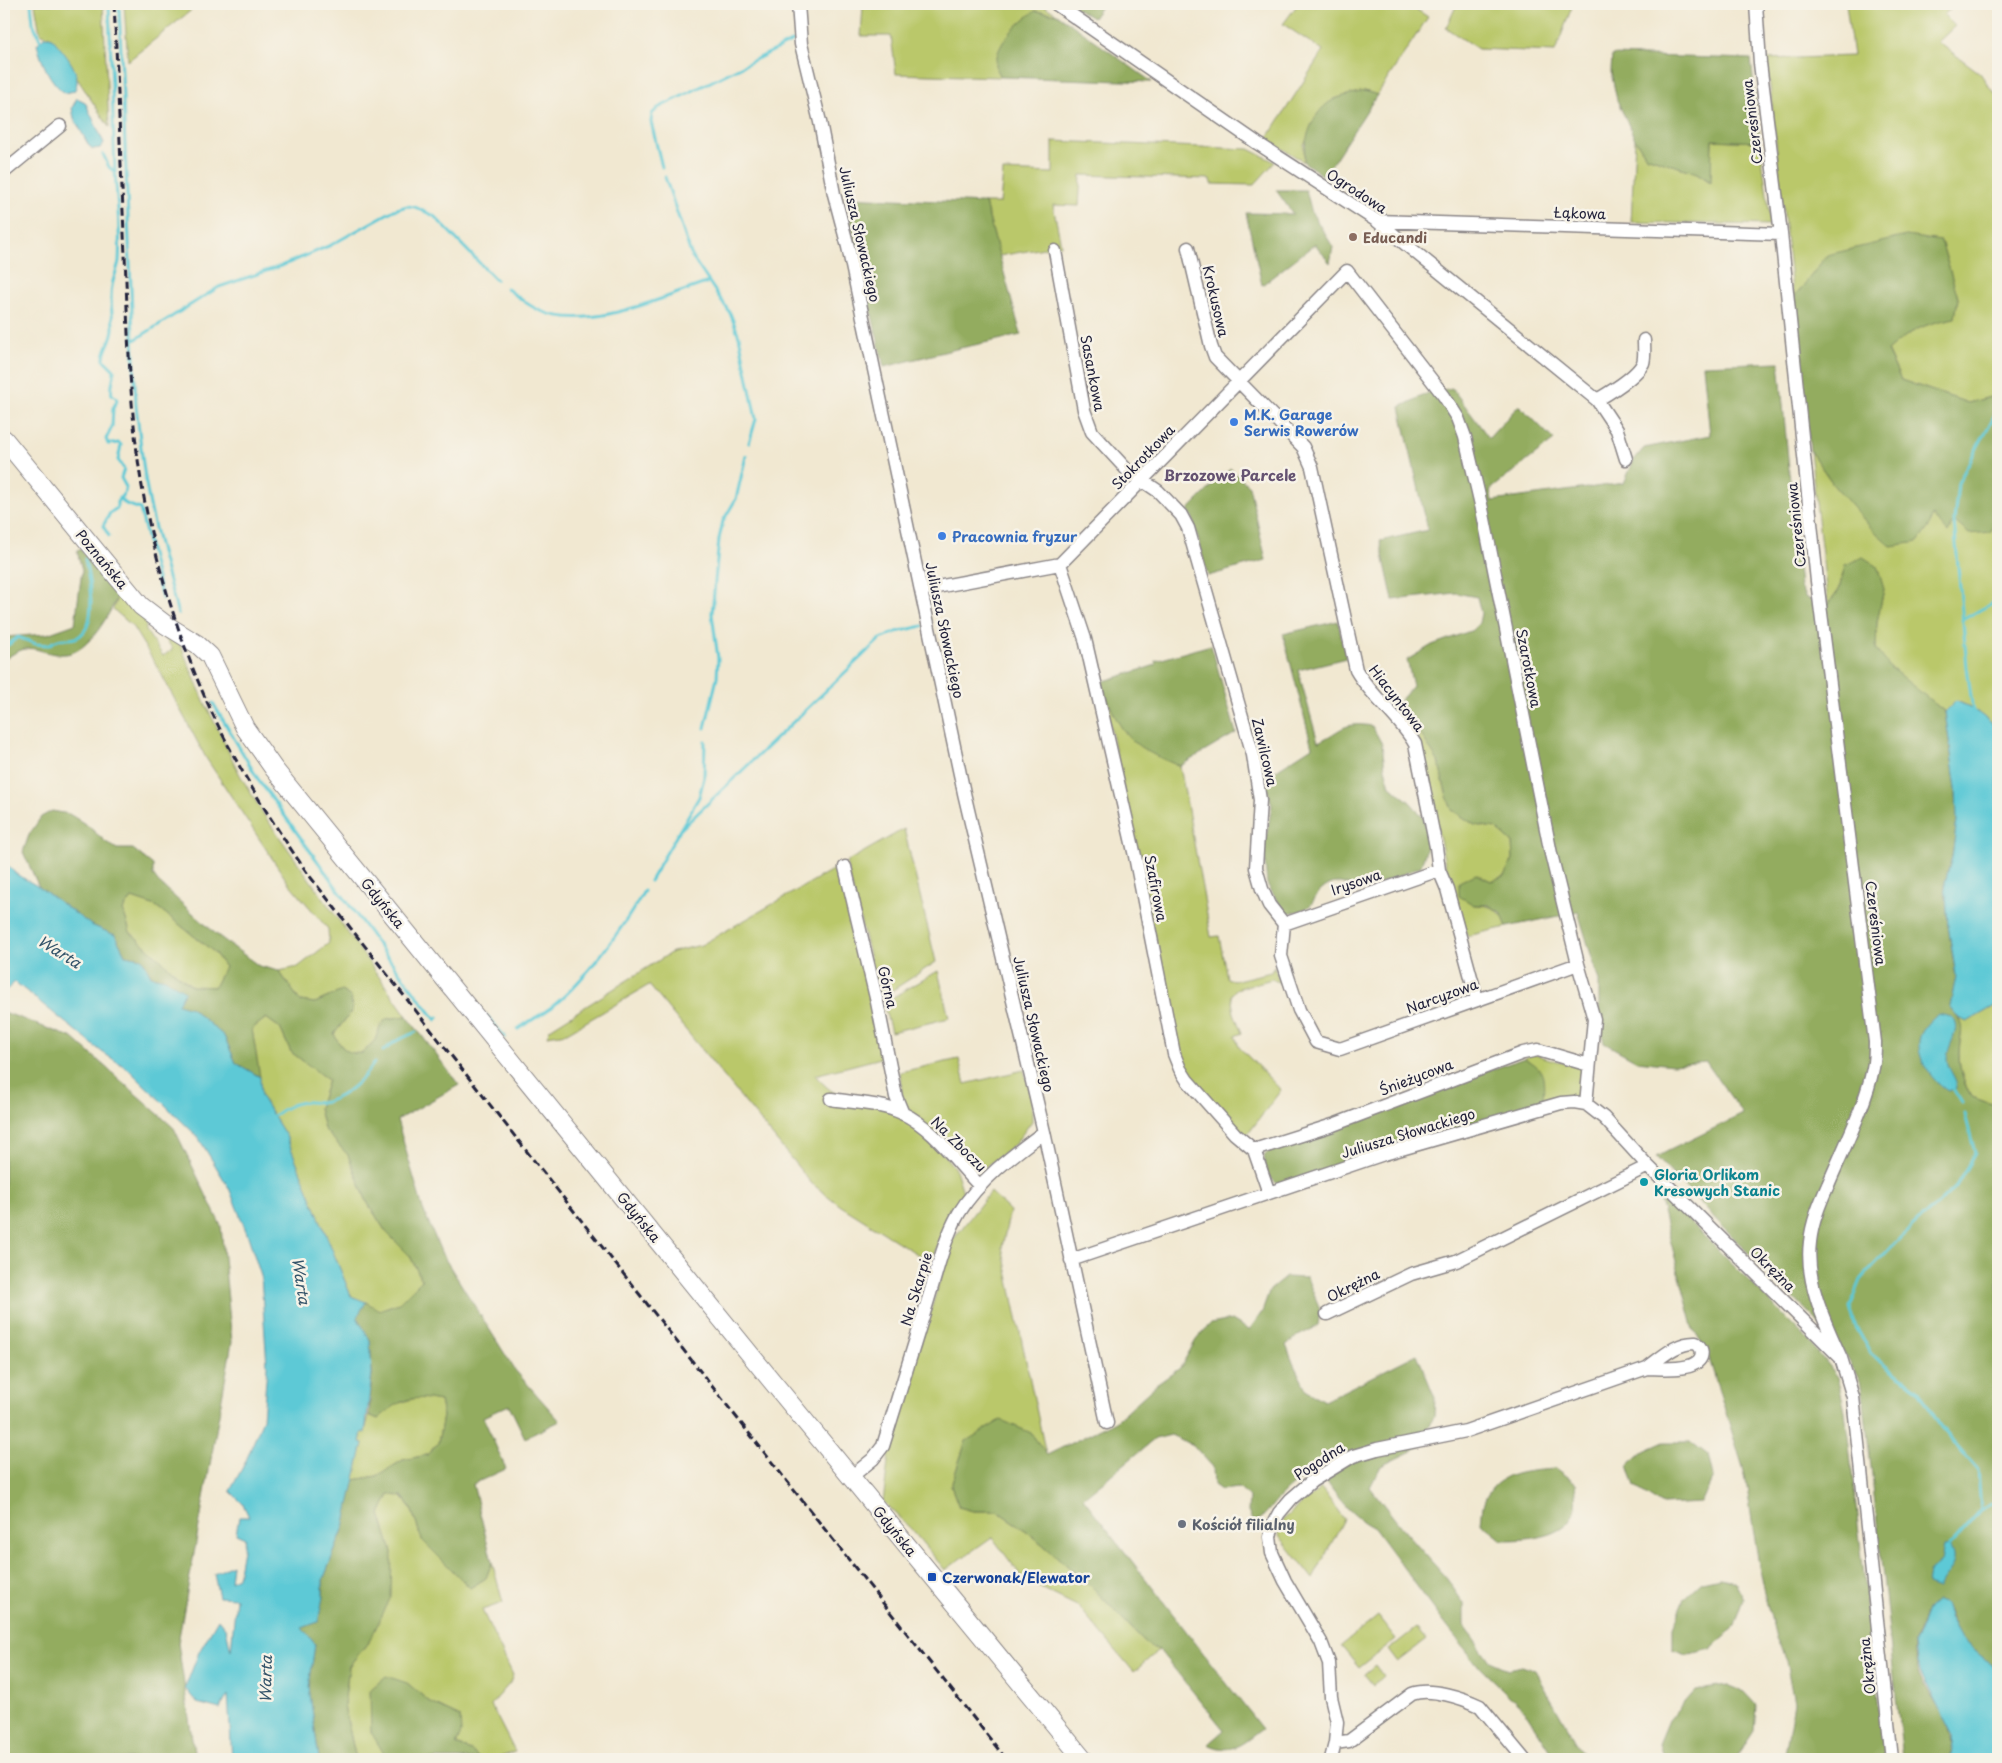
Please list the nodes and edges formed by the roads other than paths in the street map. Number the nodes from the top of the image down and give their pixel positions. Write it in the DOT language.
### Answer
graph roads {
  1 [pos="798,4"];
  2 [pos="1056,4"];
  3 [pos="1756,4"];
  4 [pos="60,126"];
  5 [pos="4,172"];
  6 [pos="1377,221"];
  7 [pos="1781,234"];
  8 [pos="1188,248"];
  9 [pos="1055,251"];
  10 [pos="1347,271"];
  11 [pos="1644,340"];
  12 [pos="1238,381"];
  13 [pos="1597,400"];
  14 [pos="4,439"];
  15 [pos="1626,459"];
  16 [pos="1141,481"];
  17 [pos="1060,564"];
  18 [pos="921,590"];
  19 [pos="215,662"];
  20 [pos="844,867"];
  21 [pos="1439,870"];
  22 [pos="1284,924"];
  23 [pos="1578,964"];
  24 [pos="1477,999"];
  25 [pos="1590,1065"];
  26 [pos="831,1099"];
  27 [pos="1586,1104"];
  28 [pos="904,1114"];
  29 [pos="1044,1132"];
  30 [pos="1254,1150"];
  31 [pos="1648,1166"];
  32 [pos="980,1186"];
  33 [pos="1269,1193"];
  34 [pos="1071,1260"];
  35 [pos="1327,1314"];
  36 [pos="1841,1358"];
  37 [pos="1648,1368"];
  38 [pos="1107,1423"];
  39 [pos="851,1477"];
  40 [pos="1335,1743"];
  41 [pos="1083,1759"];
  42 [pos="1331,1759"];
  43 [pos="1524,1759"];
  44 [pos="1892,1759"];
  1 -- 18 [label="street, Juliusza Słowackiego"];
  2 -- 6 [label="street, Ogrodowa"];
  3 -- 7 [label="street, Czereśniowa"];
  4 -- 5 [label="street"];
  6 -- 7 [label="street, Łąkowa"];
  6 -- 13 [label="street, Ogrodowa"];
  7 -- 36 [label="street, Czereśniowa"];
  8 -- 12 [label="street, Krokusowa"];
  9 -- 16 [label="street, Sasankowa"];
  10 -- 12 [label="street, Stokrotkowa"];
  10 -- 23 [label="street, Szarotkowa"];
  11 -- 13 [label="street"];
  12 -- 16 [label="street, Stokrotkowa"];
  12 -- 21 [label="street, Hiacyntowa"];
  13 -- 15 [label="street, Ogrodowa"];
  14 -- 19 [label="main road, Poznańska"];
  16 -- 17 [label="street, Stokrotkowa"];
  16 -- 22 [label="street, Zawilcowa"];
  17 -- 18 [label="street"];
  17 -- 30 [label="street, Szafirowa"];
  18 -- 29 [label="street, Juliusza Słowackiego"];
  19 -- 39 [label="main road, Gdyńska"];
  20 -- 28 [label="street, Górna"];
  21 -- 22 [label="street, Irysowa"];
  21 -- 24 [label="street, Hiacyntowa"];
  22 -- 24 [label="street, Narcyzowa"];
  23 -- 24 [label="street, Narcyzowa"];
  23 -- 25 [label="street, Szarotkowa"];
  25 -- 27 [label="street, Szarotkowa"];
  25 -- 30 [label="street, Śnieżycowa"];
  26 -- 28 [label="street, Na Zboczu"];
  27 -- 31 [label="street"];
  27 -- 33 [label="street, Juliusza Słowackiego"];
  28 -- 32 [label="street, Na Zboczu"];
  29 -- 32 [label="street, Na Skarpie"];
  29 -- 34 [label="street, Juliusza Słowackiego"];
  30 -- 33 [label="street"];
  31 -- 35 [label="street, Okrężna"];
  31 -- 36 [label="street, Okrężna"];
  32 -- 39 [label="street, Na Skarpie"];
  33 -- 34 [label="street, Juliusza Słowackiego"];
  34 -- 38 [label="street, Juliusza Słowackiego"];
  36 -- 44 [label="street, Okrężna"];
  37 -- 40 [label="street, Pogodna"];
  39 -- 41 [label="main road, Gdyńska"];
  40 -- 42 [label="street, Pogodna"];
  40 -- 43 [label="street"];
}
